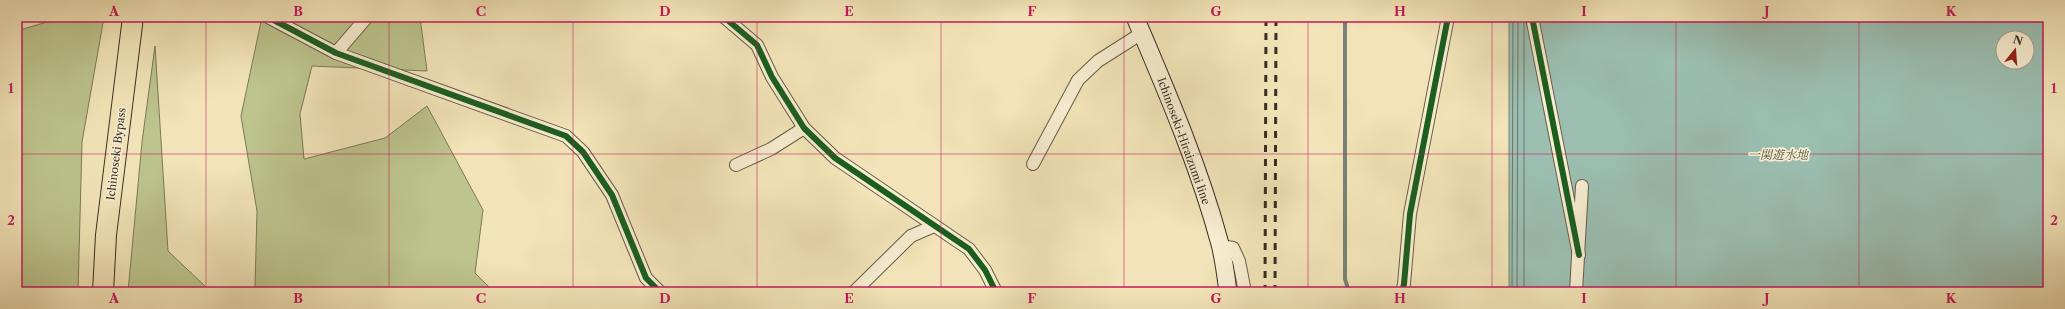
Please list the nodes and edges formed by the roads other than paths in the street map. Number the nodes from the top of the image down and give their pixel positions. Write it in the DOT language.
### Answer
graph roads {
  1 [pos="133,17"];
  2 [pos="268,17"];
  3 [pos="366,17"];
  4 [pos="724,17"];
  5 [pos="1135,17"];
  6 [pos="1448,17"];
  7 [pos="1532,17"];
  8 [pos="1142,33"];
  9 [pos="336,52"];
  10 [pos="804,128"];
  11 [pos="1032,164"];
  12 [pos="736,165"];
  13 [pos="1582,186"];
  14 [pos="934,226"];
  15 [pos="1220,246"];
  16 [pos="1579,255"];
  17 [pos="104,292"];
  18 [pos="660,292"];
  19 [pos="854,292"];
  20 [pos="996,292"];
  21 [pos="1228,292"];
  22 [pos="1245,292"];
  23 [pos="1402,292"];
  24 [pos="1576,292"];
  1 -- 17 [label="highway, Ichinoseki Bypass"];
  2 -- 9 [label="street"];
  3 -- 9 [label="street"];
  4 -- 10 [label="street"];
  5 -- 8 [label="main road, Ichinoseki-Hiraizumi line"];
  6 -- 23 [label="street"];
  7 -- 16 [label="street"];
  8 -- 11 [label="street"];
  8 -- 15 [label="main road, Ichinoseki-Hiraizumi line"];
  9 -- 18 [label="street"];
  10 -- 12 [label="street"];
  10 -- 14 [label="street"];
  13 -- 16 [label="street"];
  14 -- 19 [label="street"];
  14 -- 20 [label="street"];
  15 -- 21 [label="main road, Ichinoseki-Hiraizumi line"];
  15 -- 22 [label="street"];
  16 -- 24 [label="street"];
}
